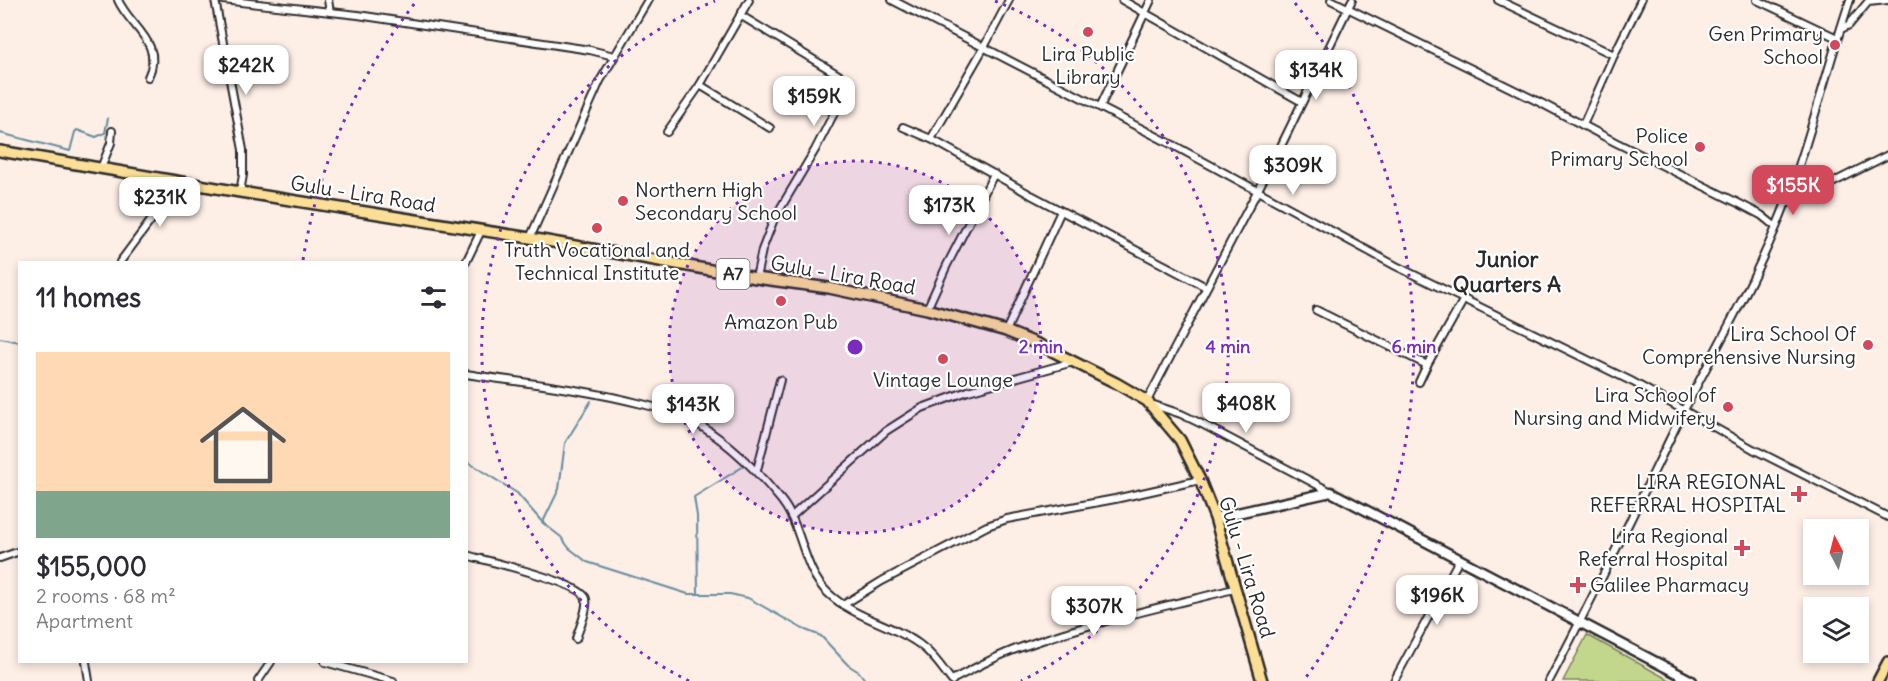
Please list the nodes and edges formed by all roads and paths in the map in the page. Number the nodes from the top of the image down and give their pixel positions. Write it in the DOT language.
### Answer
graph roads {
  1 [pos="118,0"];
  2 [pos="215,0"];
  3 [pos="223,0"];
  4 [pos="328,0"];
  5 [pos="648,0"];
  6 [pos="748,0"];
  7 [pos="892,0"];
  8 [pos="1009,0"];
  9 [pos="1122,0"];
  10 [pos="1151,0"];
  11 [pos="1331,0"];
  12 [pos="1352,0"];
  13 [pos="1498,0"];
  14 [pos="1641,0"];
  15 [pos="1757,0"];
  16 [pos="1850,0"];
  17 [pos="1888,0"];
  18 [pos="1348,8"];
  19 [pos="330,12"];
  20 [pos="1145,12"];
  21 [pos="740,15"];
  22 [pos="1840,30"];
  23 [pos="1837,38"];
  24 [pos="983,49"];
  25 [pos="1614,55"];
  26 [pos="614,56"];
  27 [pos="148,77"];
  28 [pos="700,85"];
  29 [pos="1302,102"];
  30 [pos="1100,107"];
  31 [pos="1583,125"];
  32 [pos="903,127"];
  33 [pos="770,128"];
  34 [pos="668,132"];
  35 [pos="112,134"];
  36 [pos="930,139"];
  37 [pos="0,151"];
  38 [pos="1888,155"];
  39 [pos="101,168"];
  40 [pos="994,174"];
  41 [pos="174,181"];
  42 [pos="1258,190"];
  43 [pos="240,192"];
  44 [pos="1785,204"];
  45 [pos="1061,211"];
  46 [pos="1776,226"];
  47 [pos="481,231"];
  48 [pos="530,238"];
  49 [pos="121,261"];
  50 [pos="466,261"];
  51 [pos="756,278"];
  52 [pos="1206,286"];
  53 [pos="1464,299"];
  54 [pos="927,309"];
  55 [pos="1316,310"];
  56 [pos="1006,331"];
  57 [pos="1073,362"];
  58 [pos="1427,365"];
  59 [pos="468,374"];
  60 [pos="780,380"];
  61 [pos="1419,382"];
  62 [pos="1148,403"];
  63 [pos="1684,410"];
  64 [pos="757,470"];
  65 [pos="1200,480"];
  66 [pos="1331,492"];
  67 [pos="792,516"];
  68 [pos="1888,517"];
  69 [pos="1215,518"];
  70 [pos="18,552"];
  71 [pos="468,556"];
  72 [pos="0,558"];
  73 [pos="1459,560"];
  74 [pos="1234,590"];
  75 [pos="843,606"];
  76 [pos="1580,623"];
  77 [pos="576,639"];
  78 [pos="1888,662"];
  79 [pos="86,663"];
  80 [pos="270,663"];
  81 [pos="329,663"];
  82 [pos="90,681"];
  83 [pos="258,681"];
  84 [pos="393,681"];
  85 [pos="952,681"];
  86 [pos="1262,681"];
  87 [pos="1394,681"];
  88 [pos="1549,681"];
  89 [pos="1692,681"];
  90 [pos="1878,681"];
  1 -- 27 [label="street"];
  2 -- 43 [label="street"];
  3 -- 19 [label="street"];
  4 -- 19 [label="street"];
  5 -- 26 [label="street"];
  6 -- 21 [label="street"];
  7 -- 24 [label="street"];
  8 -- 24 [label="street"];
  9 -- 20 [label="street"];
  10 -- 20 [label="street"];
  11 -- 18 [label="street"];
  12 -- 18 [label="street"];
  13 -- 25 [label="street"];
  14 -- 25 [label="street"];
  15 -- 23 [label="street"];
  16 -- 22 [label="street"];
  17 -- 22 [label="street"];
  18 -- 29 [label="street"];
  18 -- 31 [label="street"];
  19 -- 26 [label="street"];
  20 -- 29 [label="street"];
  20 -- 30 [label="street"];
  21 -- 28 [label="street"];
  21 -- 51 [label="street"];
  22 -- 23 [label="street"];
  23 -- 44 [label="street"];
  24 -- 30 [label="street"];
  24 -- 36 [label="street"];
  25 -- 31 [label="street"];
  26 -- 48 [label="street"];
  28 -- 33 [label="street"];
  28 -- 34 [label="street"];
  29 -- 42 [label="street"];
  30 -- 42 [label="street"];
  31 -- 46 [label="street"];
  32 -- 36 [label="street"];
  35 -- 39 [label="street"];
  36 -- 40 [label="street"];
  37 -- 39 [label="main road, Gulu - Lira Road / A7"];
  38 -- 44 [label="street"];
  39 -- 41 [label="main road, Gulu - Lira Road / A7"];
  40 -- 45 [label="street"];
  40 -- 54 [label="street"];
  41 -- 43 [label="main road, Gulu - Lira Road / A7"];
  41 -- 49 [label="street"];
  42 -- 52 [label="street"];
  42 -- 53 [label="street"];
  43 -- 47 [label="main road, Gulu - Lira Road / A7"];
  44 -- 46 [label="street"];
  45 -- 52 [label="street"];
  45 -- 56 [label="street"];
  46 -- 63 [label="street"];
  47 -- 48 [label="main road, Gulu - Lira Road / A7"];
  47 -- 50 [label="street"];
  48 -- 51 [label="main road, Gulu - Lira Road / A7"];
  51 -- 54 [label="main road, Gulu - Lira Road / A7"];
  52 -- 62 [label="street"];
  53 -- 58 [label="street"];
  53 -- 63 [label="street"];
  54 -- 56 [label="main road, Gulu - Lira Road / A7"];
  55 -- 58 [label="street"];
  56 -- 57 [label="main road, Gulu - Lira Road / A7"];
  57 -- 62 [label="main road, Gulu - Lira Road / A7"];
  57 -- 67 [label="street"];
  58 -- 61 [label="street"];
  59 -- 64 [label="street"];
  60 -- 64 [label="street"];
  62 -- 65 [label="main road, Gulu - Lira Road / A7"];
  62 -- 66 [label="street"];
  63 -- 68 [label="street"];
  63 -- 76 [label="street"];
  64 -- 67 [label="street"];
  65 -- 69 [label="main road, Gulu - Lira Road / A7"];
  65 -- 75 [label="street"];
  66 -- 69 [label="main road"];
  66 -- 73 [label="main road"];
  67 -- 75 [label="street"];
  69 -- 74 [label="main road, Gulu - Lira Road / A7"];
  70 -- 72 [label="street"];
  71 -- 77 [label="street"];
  73 -- 76 [label="main road"];
  73 -- 87 [label="street"];
  74 -- 85 [label="street"];
  74 -- 86 [label="main road, Gulu - Lira Road / A7"];
  75 -- 85 [label="street"];
  76 -- 88 [label="street"];
  76 -- 89 [label="main road"];
  78 -- 90 [label="main road"];
  79 -- 82 [label="street"];
  80 -- 83 [label="street"];
  81 -- 84 [label="street"];
}
